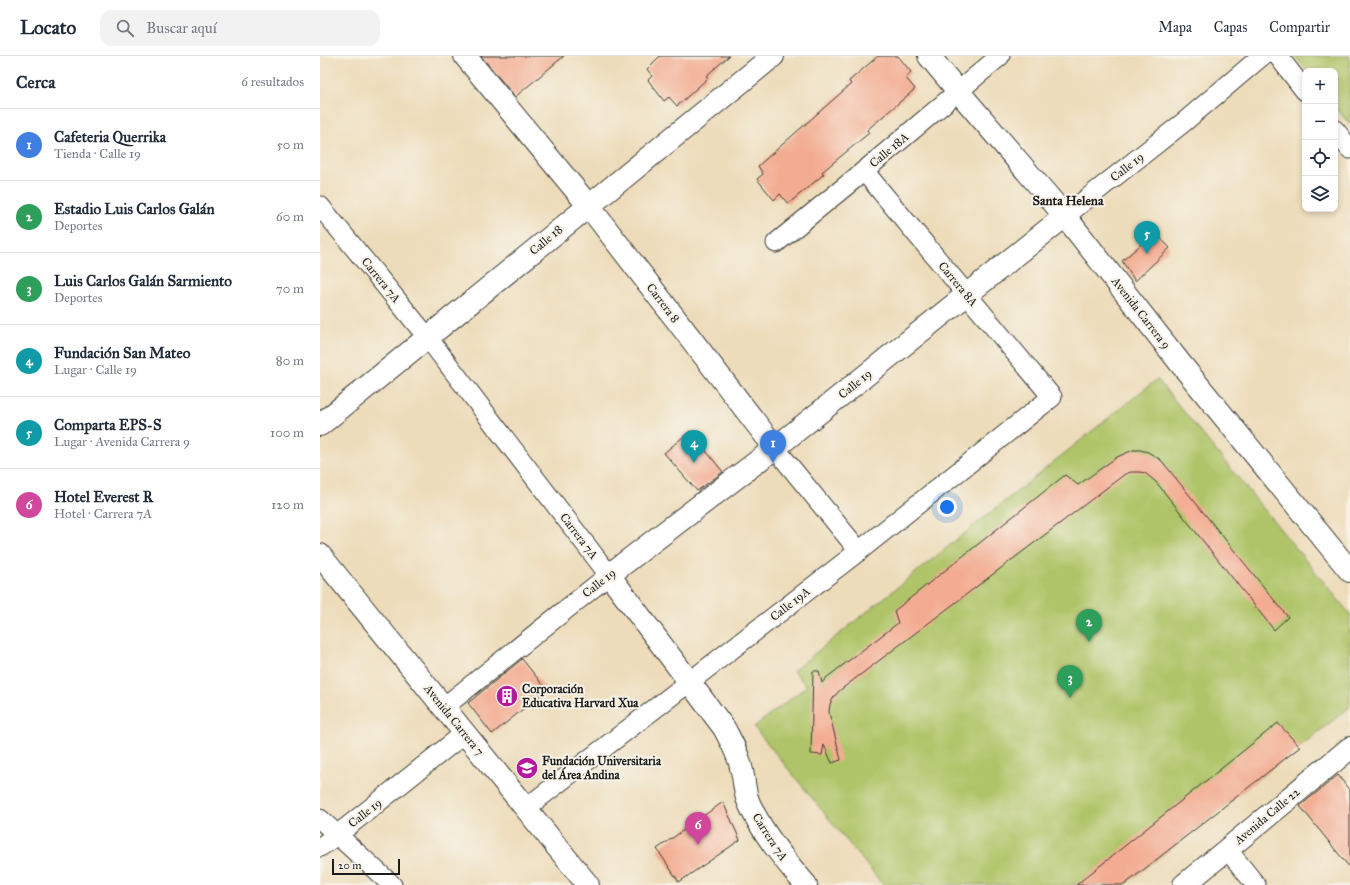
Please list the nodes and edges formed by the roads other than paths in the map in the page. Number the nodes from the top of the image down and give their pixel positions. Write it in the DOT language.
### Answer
graph roads {
  1 [pos="465,56"];
  2 [pos="773,56"];
  3 [pos="930,56"];
  4 [pos="1000,56"];
  5 [pos="1262,56"];
  6 [pos="1278,56"];
  7 [pos="1302,87"];
  8 [pos="958,91"];
  9 [pos="1338,134"];
  10 [pos="1350,149"];
  11 [pos="864,171"];
  12 [pos="588,205"];
  13 [pos="320,206"];
  14 [pos="1065,216"];
  15 [pos="776,243"];
  16 [pos="967,294"];
  17 [pos="428,338"];
  18 [pos="1052,397"];
  19 [pos="320,424"];
  20 [pos="775,448"];
  21 [pos="859,551"];
  22 [pos="320,555"];
  23 [pos="1349,568"];
  24 [pos="609,575"];
  25 [pos="689,683"];
  26 [pos="444,707"];
  27 [pos="465,733"];
  28 [pos="1350,748"];
  29 [pos="526,808"];
  30 [pos="320,819"];
  31 [pos="337,835"];
  32 [pos="320,847"];
  33 [pos="1227,849"];
  34 [pos="392,885"];
  35 [pos="588,885"];
  36 [pos="806,885"];
  37 [pos="1184,885"];
  38 [pos="1256,885"];
  1 -- 12 [label="main road, Carrera 8"];
  2 -- 12 [label="main road, Calle 18"];
  3 -- 8 [label="main road, Avenida Carrera 9"];
  4 -- 8 [label="street, Calle 18A"];
  5 -- 14 [label="street, Calle 19"];
  6 -- 7 [label="street"];
  8 -- 11 [label="street, Calle 18A"];
  8 -- 14 [label="main road, Avenida Carrera 9"];
  9 -- 10 [label="street"];
  11 -- 15 [label="street, Calle 18A"];
  11 -- 16 [label="street, Carrera 8A"];
  12 -- 17 [label="main road, Calle 18"];
  12 -- 20 [label="main road, Carrera 8"];
  13 -- 17 [label="street, Carrera 7A"];
  14 -- 16 [label="main road, Calle 19"];
  14 -- 23 [label="main road, Avenida Carrera 9"];
  16 -- 18 [label="street, Carrera 8A"];
  16 -- 20 [label="main road, Calle 19"];
  17 -- 19 [label="main road, Calle 18"];
  17 -- 24 [label="street, Carrera 7A"];
  18 -- 21 [label="street, Calle 19A"];
  20 -- 21 [label="street, Carrera 8"];
  20 -- 24 [label="main road, Calle 19"];
  21 -- 25 [label="street, Calle 19A"];
  22 -- 26 [label="main road, Avenida Carrera 7"];
  24 -- 25 [label="main road, Carrera 7A"];
  24 -- 26 [label="street, Calle 19"];
  25 -- 29 [label="street, Calle 19A"];
  25 -- 36 [label="main road, Carrera 7A"];
  26 -- 27 [label="main road, Avenida Carrera 7"];
  27 -- 29 [label="main road, Avenida Carrera 7"];
  27 -- 31 [label="street, Calle 19"];
  28 -- 33 [label="main road, Avenida Calle 22"];
  29 -- 35 [label="main road, Avenida Carrera 7"];
  30 -- 31 [label="street"];
  31 -- 32 [label="street, Calle 19"];
  31 -- 34 [label="street"];
  33 -- 37 [label="main road, Avenida Calle 22"];
  33 -- 38 [label="street"];
}
